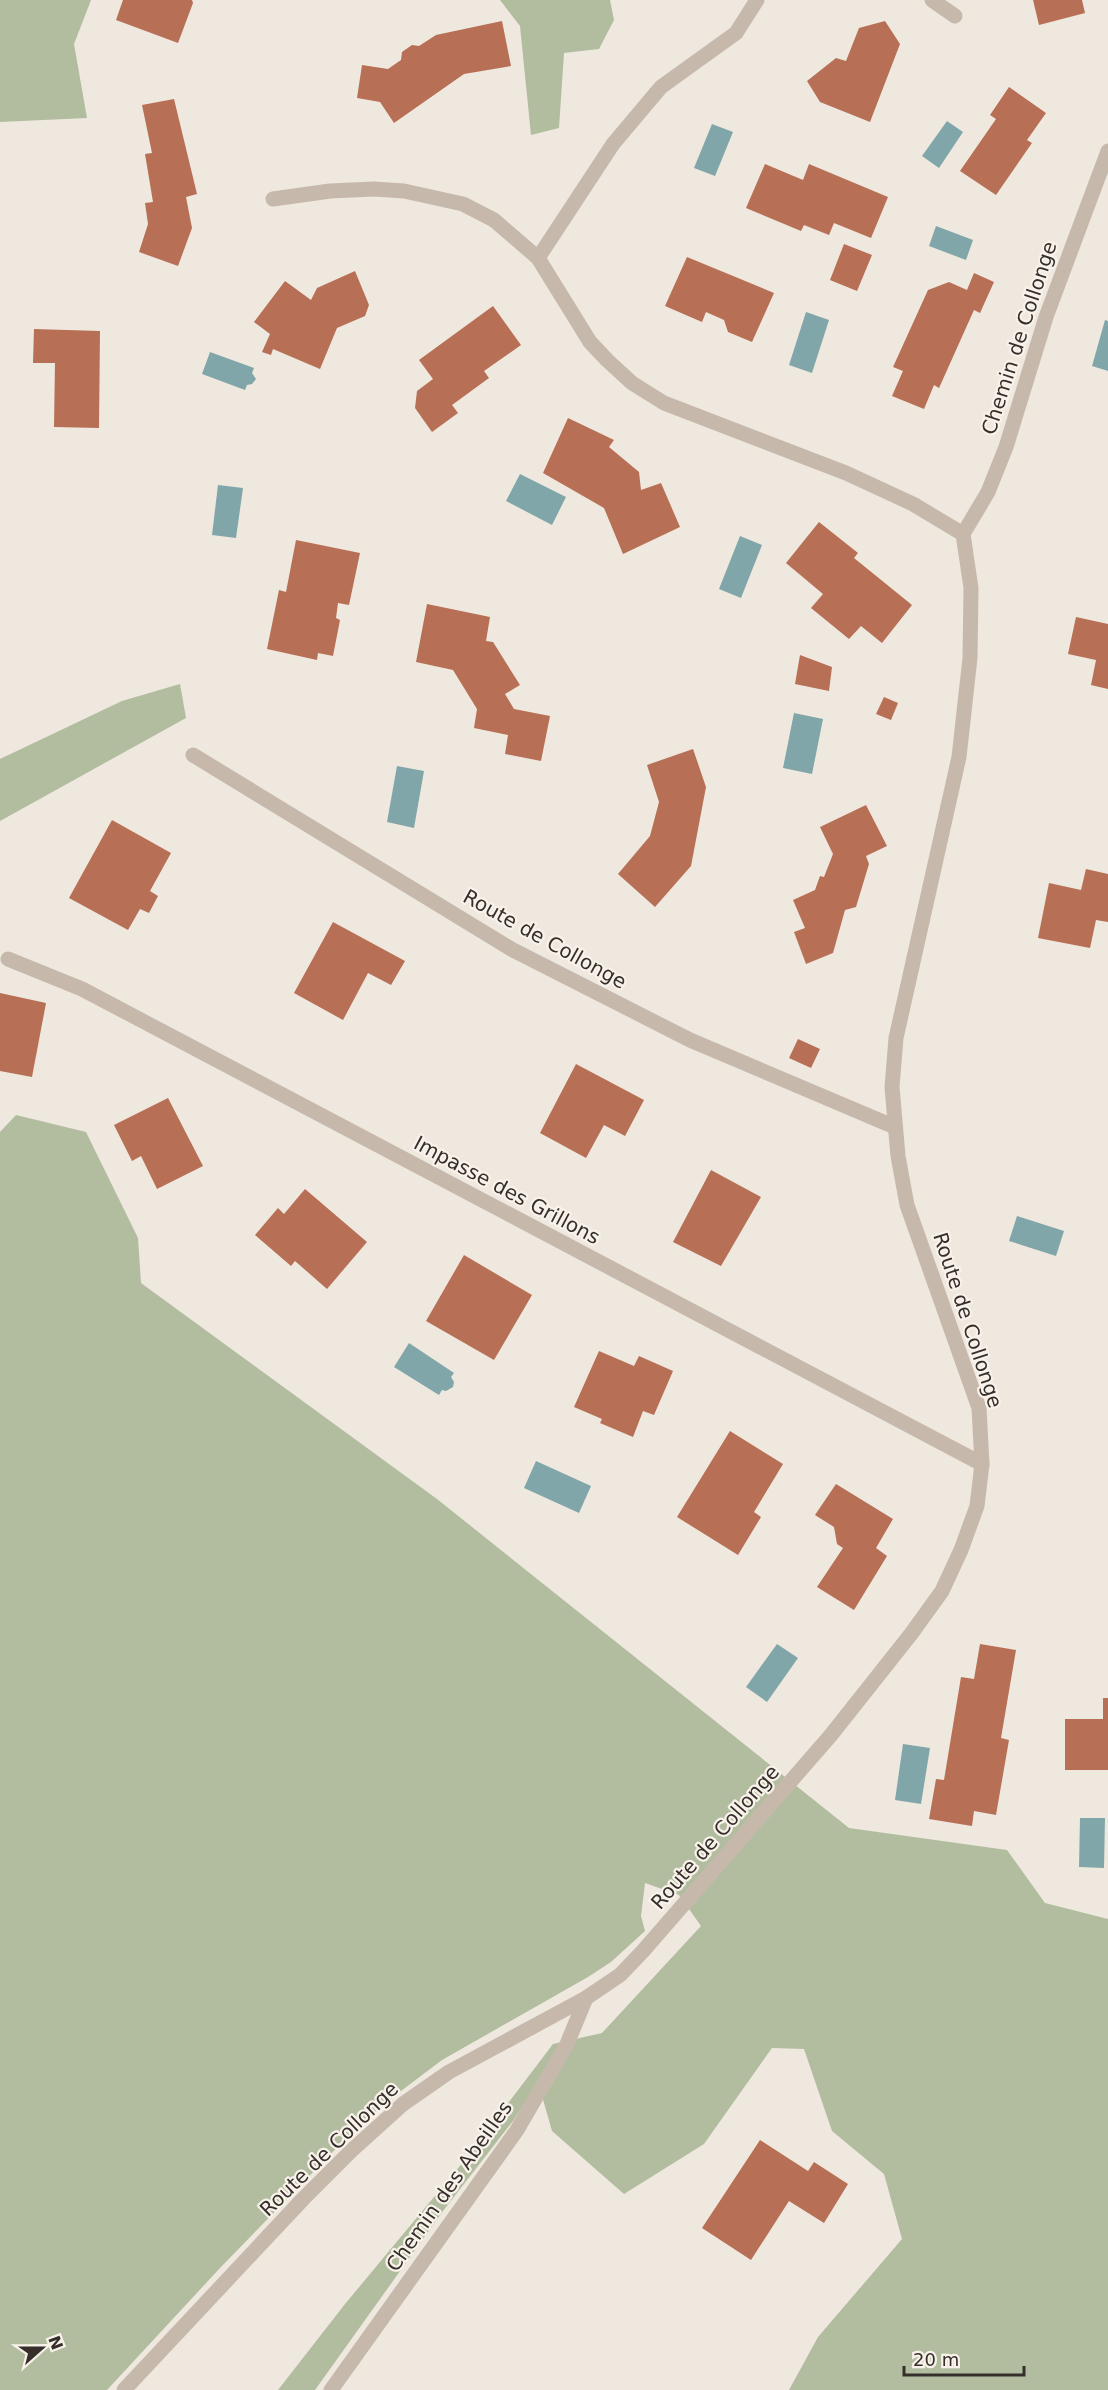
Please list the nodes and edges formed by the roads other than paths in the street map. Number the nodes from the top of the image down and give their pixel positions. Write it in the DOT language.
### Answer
graph roads {
  1 [pos="757,0"];
  2 [pos="932,0"];
  3 [pos="955,16"];
  4 [pos="1108,151"];
  5 [pos="273,199"];
  6 [pos="538,258"];
  7 [pos="963,534"];
  8 [pos="193,755"];
  9 [pos="8,959"];
  10 [pos="895,1127"];
  11 [pos="982,1464"];
  12 [pos="586,1998"];
  13 [pos="124,2390"];
  14 [pos="331,2390"];
  1 -- 6 [label="street"];
  2 -- 3 [label="street"];
  4 -- 7 [label="street, Chemin de Collonge"];
  5 -- 6 [label="street"];
  6 -- 7 [label="street"];
  7 -- 10 [label="street, Route de Collonge"];
  8 -- 10 [label="street, Route de Collonge"];
  9 -- 11 [label="street, Impasse des Grillons"];
  10 -- 11 [label="street, Route de Collonge"];
  11 -- 12 [label="street, Route de Collonge"];
  12 -- 13 [label="street, Route de Collonge"];
  12 -- 14 [label="street, Chemin des Abeilles"];
}
